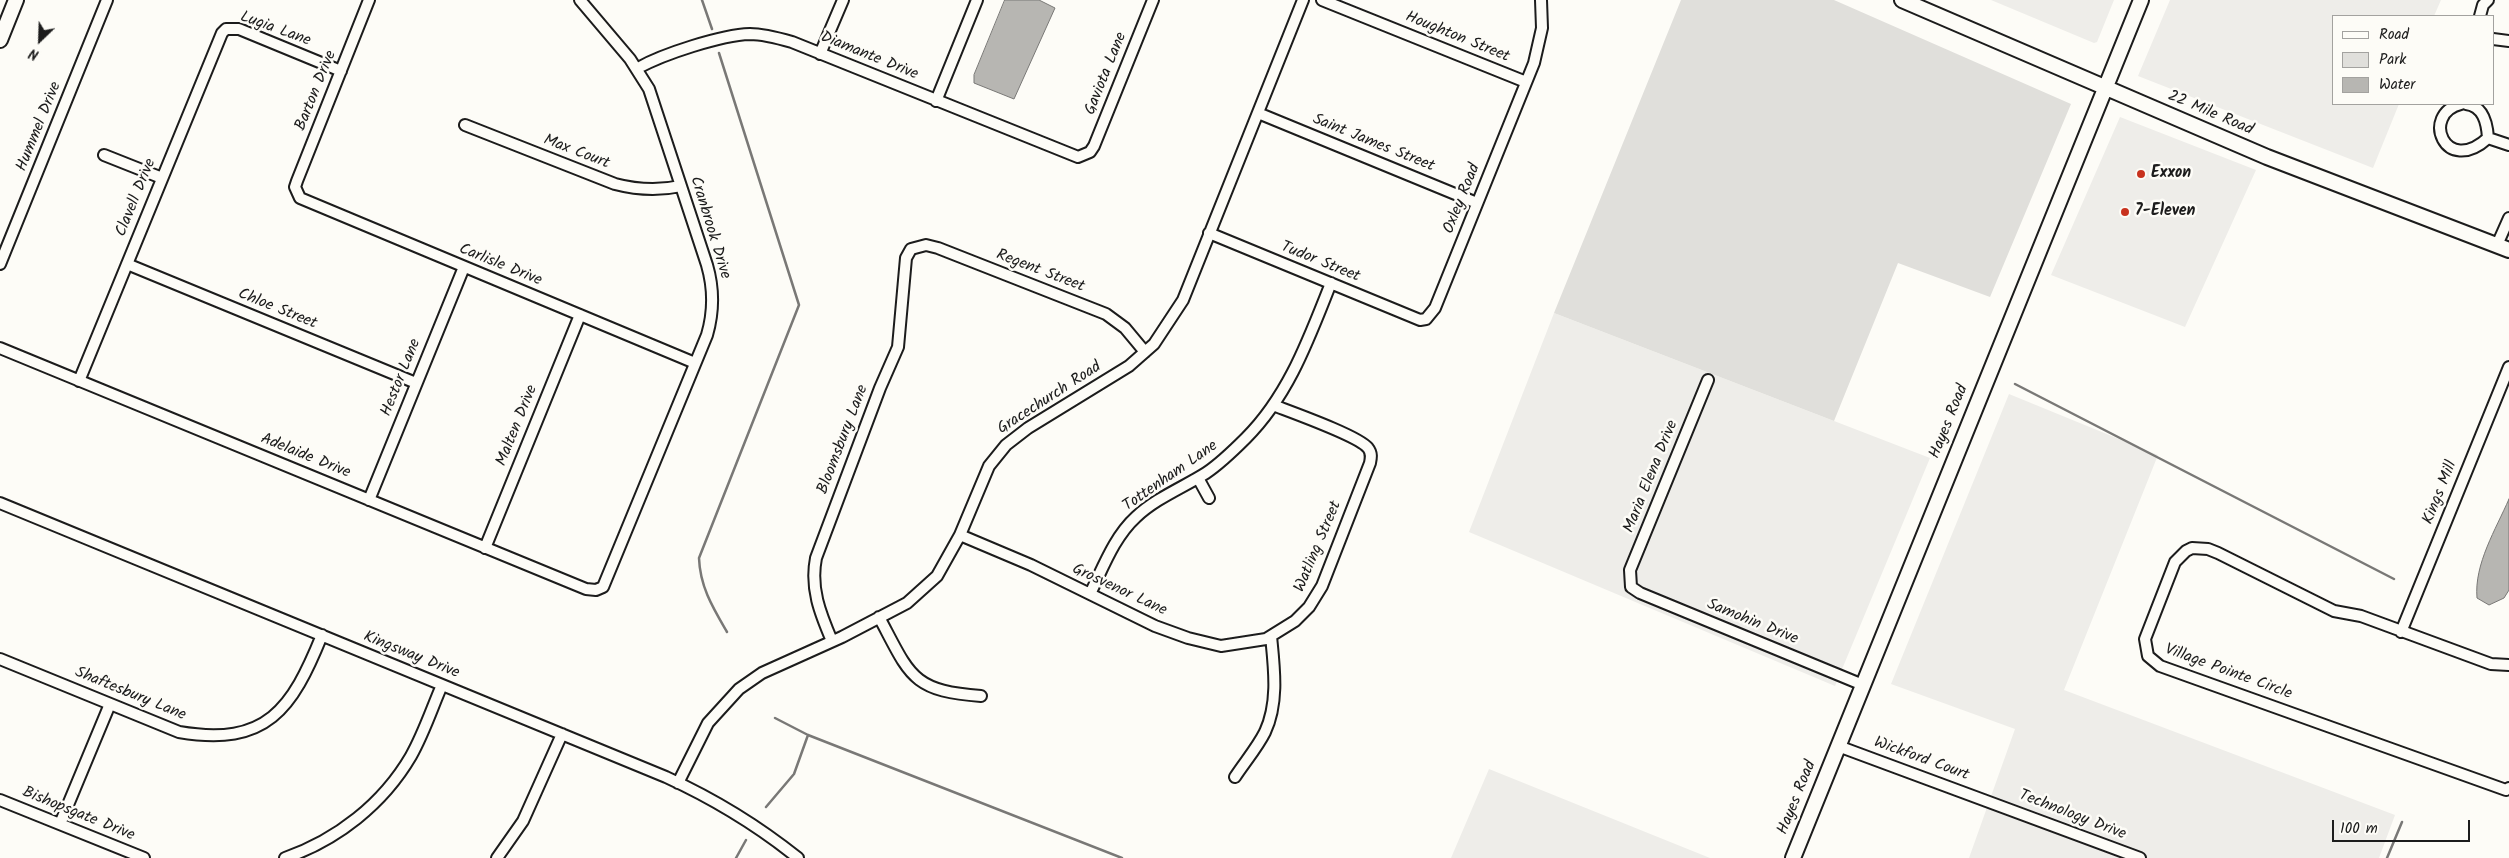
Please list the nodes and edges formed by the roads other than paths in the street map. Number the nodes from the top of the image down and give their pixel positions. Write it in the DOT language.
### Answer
graph roads {
  1 [pos="16,0"];
  2 [pos="107,0"];
  3 [pos="369,0"];
  4 [pos="580,0"];
  5 [pos="843,0"];
  6 [pos="977,0"];
  7 [pos="1153,0"];
  8 [pos="1303,0"];
  9 [pos="1322,0"];
  10 [pos="1541,0"];
  11 [pos="1902,0"];
  12 [pos="2141,0"];
  13 [pos="2488,0"];
  14 [pos="2480,15"];
  15 [pos="226,29"];
  16 [pos="2494,39"];
  17 [pos="0,40"];
  18 [pos="2509,41"];
  19 [pos="820,54"];
  20 [pos="638,68"];
  21 [pos="341,71"];
  22 [pos="1526,82"];
  23 [pos="2105,88"];
  24 [pos="936,100"];
  25 [pos="2458,105"];
  26 [pos="2469,105"];
  27 [pos="1258,114"];
  28 [pos="464,125"];
  29 [pos="2488,138"];
  30 [pos="2509,145"];
  31 [pos="104,155"];
  32 [pos="1084,156"];
  33 [pos="162,178"];
  34 [pos="681,186"];
  35 [pos="296,193"];
  36 [pos="1477,203"];
  37 [pos="2509,218"];
  38 [pos="1209,233"];
  39 [pos="2503,248"];
  40 [pos="911,249"];
  41 [pos="0,264"];
  42 [pos="127,264"];
  43 [pos="464,267"];
  44 [pos="1331,283"];
  45 [pos="580,315"];
  46 [pos="1420,320"];
  47 [pos="0,348"];
  48 [pos="1145,352"];
  49 [pos="696,363"];
  50 [pos="2509,367"];
  51 [pos="1708,380"];
  52 [pos="80,381"];
  53 [pos="416,383"];
  54 [pos="1273,405"];
  55 [pos="1198,478"];
  56 [pos="1209,498"];
  57 [pos="369,500"];
  58 [pos="0,503"];
  59 [pos="960,535"];
  60 [pos="485,548"];
  61 [pos="1630,587"];
  62 [pos="600,589"];
  63 [pos="1090,594"];
  64 [pos="879,618"];
  65 [pos="2401,632"];
  66 [pos="322,635"];
  67 [pos="1271,636"];
  68 [pos="832,641"];
  69 [pos="0,659"];
  70 [pos="2509,665"];
  71 [pos="442,685"];
  72 [pos="1862,685"];
  73 [pos="981,696"];
  74 [pos="110,704"];
  75 [pos="562,734"];
  76 [pos="1838,746"];
  77 [pos="1235,777"];
  78 [pos="678,783"];
  79 [pos="2509,788"];
  80 [pos="0,800"];
  81 [pos="1993,802"];
  82 [pos="60,824"];
  83 [pos="144,858"];
  84 [pos="285,858"];
  85 [pos="497,858"];
  86 [pos="798,858"];
  87 [pos="1793,858"];
  88 [pos="2140,858"];
  1 -- 17 [label="main road"];
  2 -- 41 [label="street, Hummel Drive"];
  3 -- 21 [label="street, Barton Drive"];
  4 -- 20 [label="street, Cranbrook Drive"];
  5 -- 19 [label="street"];
  6 -- 24 [label="street"];
  7 -- 32 [label="street, Gaviota Lane"];
  8 -- 27 [label="street, Gracechurch Road"];
  9 -- 22 [label="street, Houghton Street"];
  10 -- 22 [label="street, Oxley Road"];
  11 -- 23 [label="main road, 22 Mile Road"];
  12 -- 23 [label="main road, Hayes Road"];
  13 -- 14 [label="street"];
  15 -- 21 [label="street, Lugia Lane"];
  15 -- 33 [label="street, Clavell Drive"];
  16 -- 18 [label="street"];
  19 -- 20 [label="street, Diamante Drive"];
  19 -- 24 [label="street, Diamante Drive"];
  20 -- 34 [label="street, Cranbrook Drive"];
  21 -- 35 [label="street, Barton Drive"];
  22 -- 36 [label="street, Oxley Road"];
  23 -- 39 [label="main road, 22 Mile Road"];
  23 -- 72 [label="main road, Hayes Road"];
  24 -- 32 [label="street, Diamante Drive"];
  25 -- 29 [label="street"];
  26 -- 29 [label="street"];
  27 -- 36 [label="street, Saint James Street"];
  27 -- 38 [label="street, Gracechurch Road"];
  28 -- 34 [label="street, Max Court"];
  29 -- 30 [label="street"];
  31 -- 33 [label="street"];
  33 -- 42 [label="street, Clavell Drive"];
  34 -- 49 [label="street, Cranbrook Drive"];
  35 -- 43 [label="street, Carlisle Drive"];
  36 -- 46 [label="street, Oxley Road"];
  37 -- 39 [label="street"];
  38 -- 44 [label="street, Tudor Street"];
  38 -- 48 [label="street, Gracechurch Road"];
  40 -- 48 [label="street, Regent Street"];
  40 -- 68 [label="street, Bloomsbury Lane"];
  42 -- 52 [label="street, Clavell Drive"];
  42 -- 53 [label="street, Chloe Street"];
  43 -- 45 [label="street, Carlisle Drive"];
  43 -- 53 [label="street, Hestor Lane"];
  44 -- 46 [label="street, Tudor Street"];
  44 -- 54 [label="street, Tottenham Lane"];
  45 -- 49 [label="street, Carlisle Drive"];
  45 -- 60 [label="street, Malten Drive"];
  47 -- 52 [label="street, Adelaide Drive"];
  48 -- 59 [label="street, Gracechurch Road"];
  49 -- 62 [label="street, Cranbrook Drive"];
  50 -- 65 [label="street, Kings Mill"];
  51 -- 61 [label="street, Maria Elena Drive"];
  52 -- 57 [label="street, Adelaide Drive"];
  53 -- 57 [label="street, Hestor Lane"];
  54 -- 55 [label="street, Tottenham Lane"];
  54 -- 67 [label="street, Watling Street"];
  55 -- 56 [label="street"];
  55 -- 63 [label="street, Tottenham Lane"];
  57 -- 60 [label="street, Adelaide Drive"];
  58 -- 66 [label="street, Kingsway Drive"];
  59 -- 63 [label="street, Grosvenor Lane"];
  59 -- 64 [label="street, Gracechurch Road"];
  60 -- 62 [label="street, Adelaide Drive"];
  61 -- 72 [label="street, Samohin Drive"];
  63 -- 67 [label="street, Grosvenor Lane"];
  64 -- 68 [label="street, Gracechurch Road"];
  64 -- 73 [label="street"];
  65 -- 70 [label="street, Village Pointe Circle"];
  65 -- 79 [label="street, Village Pointe Circle"];
  66 -- 71 [label="street, Kingsway Drive"];
  66 -- 74 [label="street, Shaftesbury Lane"];
  67 -- 77 [label="street"];
  68 -- 78 [label="street, Gracechurch Road"];
  69 -- 74 [label="street, Shaftesbury Lane"];
  71 -- 75 [label="street, Kingsway Drive"];
  71 -- 84 [label="street"];
  72 -- 76 [label="main road, Hayes Road"];
  74 -- 82 [label="street"];
  75 -- 78 [label="street, Kingsway Drive"];
  75 -- 85 [label="street"];
  76 -- 81 [label="street, Wickford Court"];
  76 -- 87 [label="main road, Hayes Road"];
  78 -- 86 [label="street, Kingsway Drive"];
  80 -- 82 [label="street, Bishopsgate Drive"];
  81 -- 88 [label="street, Technology Drive"];
  82 -- 83 [label="street, Bishopsgate Drive"];
}
